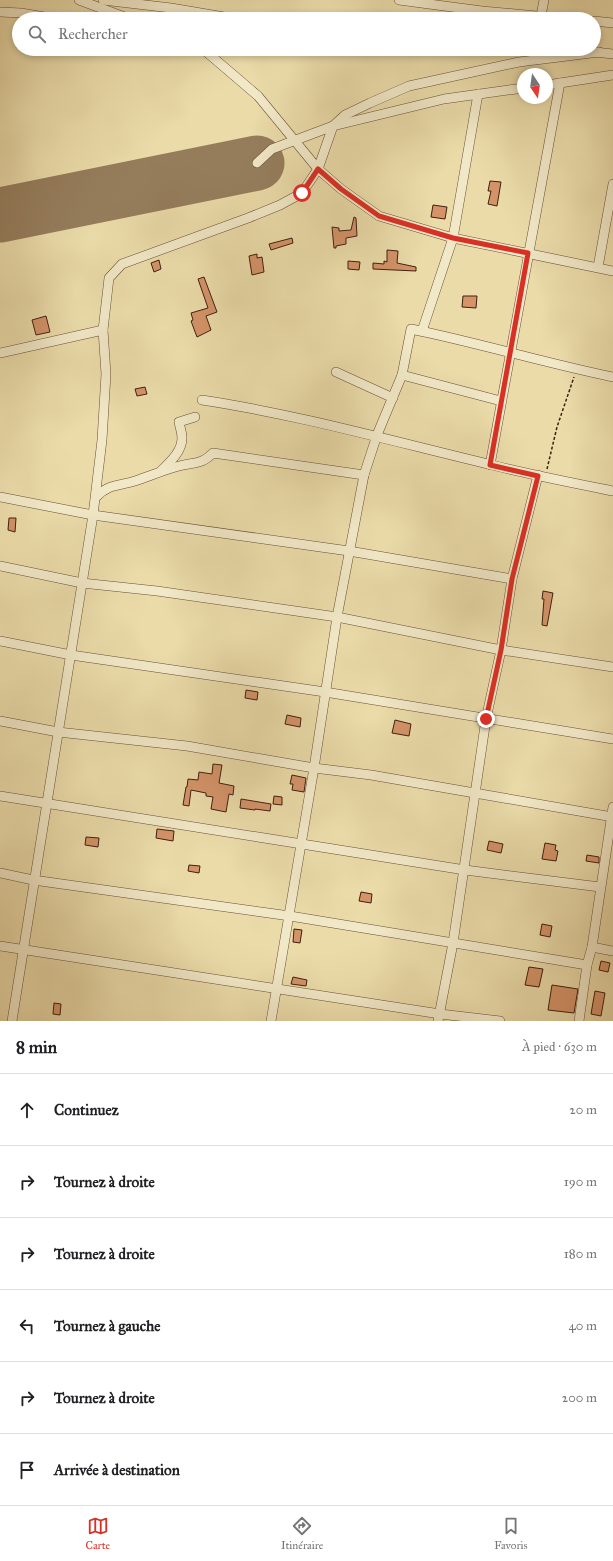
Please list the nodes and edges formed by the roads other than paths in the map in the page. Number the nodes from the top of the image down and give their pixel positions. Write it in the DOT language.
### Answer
graph roads {
  1 [pos="79,0"];
  2 [pos="103,0"];
  3 [pos="399,0"];
  4 [pos="544,0"];
  5 [pos="0,12"];
  6 [pos="111,12"];
  7 [pos="195,12"];
  8 [pos="506,12"];
  9 [pos="542,12"];
  10 [pos="12,13"];
  11 [pos="601,22"];
  12 [pos="613,23"];
  13 [pos="601,52"];
  14 [pos="613,54"];
  15 [pos="211,56"];
  16 [pos="567,56"];
  17 [pos="613,75"];
  18 [pos="560,83"];
  19 [pos="553,84"];
  20 [pos="517,89"];
  21 [pos="478,94"];
  22 [pos="333,126"];
  23 [pos="295,140"];
  24 [pos="256,163"];
  25 [pos="318,169"];
  26 [pos="613,185"];
  27 [pos="453,238"];
  28 [pos="528,253"];
  29 [pos="598,267"];
  30 [pos="613,270"];
  31 [pos="103,330"];
  32 [pos="422,331"];
  33 [pos="510,352"];
  34 [pos="0,353"];
  35 [pos="336,372"];
  36 [pos="402,375"];
  37 [pos="613,377"];
  38 [pos="393,398"];
  39 [pos="202,400"];
  40 [pos="502,401"];
  41 [pos="195,417"];
  42 [pos="376,435"];
  43 [pos="490,465"];
  44 [pos="160,472"];
  45 [pos="364,475"];
  46 [pos="541,476"];
  47 [pos="613,491"];
  48 [pos="0,497"];
  49 [pos="96,497"];
  50 [pos="93,515"];
  51 [pos="349,551"];
  52 [pos="0,566"];
  53 [pos="512,579"];
  54 [pos="82,583"];
  55 [pos="337,617"];
  56 [pos="0,642"];
  57 [pos="501,650"];
  58 [pos="71,655"];
  59 [pos="613,667"];
  60 [pos="325,692"];
  61 [pos="486,719"];
  62 [pos="0,721"];
  63 [pos="58,732"];
  64 [pos="613,739"];
  65 [pos="314,768"];
  66 [pos="476,793"];
  67 [pos="0,796"];
  68 [pos="46,804"];
  69 [pos="613,807"];
  70 [pos="612,817"];
  71 [pos="300,844"];
  72 [pos="465,870"];
  73 [pos="0,874"];
  74 [pos="33,880"];
  75 [pos="600,887"];
  76 [pos="290,916"];
  77 [pos="453,944"];
  78 [pos="0,946"];
  79 [pos="592,947"];
  80 [pos="24,950"];
  81 [pos="613,951"];
  82 [pos="587,965"];
  83 [pos="277,988"];
  84 [pos="439,1017"];
  85 [pos="12,1021"];
  86 [pos="271,1021"];
  87 [pos="500,1021"];
  88 [pos="579,1021"];
  1 -- 6 [label="street"];
  2 -- 7 [label="street"];
  3 -- 8 [label="street"];
  4 -- 9 [label="street"];
  5 -- 10 [label="street"];
  11 -- 12 [label="street"];
  13 -- 14 [label="street"];
  15 -- 23 [label="street"];
  16 -- 22 [label="street"];
  17 -- 18 [label="street"];
  18 -- 19 [label="street"];
  18 -- 28 [label="street"];
  20 -- 21 [label="street"];
  21 -- 22 [label="street"];
  21 -- 27 [label="street"];
  22 -- 23 [label="street"];
  22 -- 25 [label="street"];
  23 -- 24 [label="street"];
  23 -- 25 [label="street"];
  25 -- 27 [label="street"];
  25 -- 31 [label="street"];
  26 -- 29 [label="street"];
  27 -- 28 [label="street"];
  27 -- 32 [label="street"];
  28 -- 29 [label="street"];
  28 -- 33 [label="street"];
  29 -- 30 [label="street"];
  31 -- 34 [label="street"];
  31 -- 49 [label="street"];
  32 -- 33 [label="street"];
  32 -- 36 [label="street"];
  33 -- 37 [label="street"];
  33 -- 40 [label="street"];
  35 -- 38 [label="street"];
  36 -- 38 [label="street"];
  36 -- 40 [label="street"];
  38 -- 42 [label="street"];
  39 -- 42 [label="street"];
  40 -- 43 [label="street"];
  41 -- 44 [label="street"];
  42 -- 43 [label="street"];
  42 -- 45 [label="street"];
  43 -- 46 [label="street"];
  44 -- 45 [label="street"];
  44 -- 49 [label="street"];
  45 -- 51 [label="street"];
  46 -- 47 [label="street"];
  46 -- 53 [label="street"];
  48 -- 50 [label="street"];
  49 -- 50 [label="street"];
  50 -- 51 [label="street"];
  50 -- 54 [label="street"];
  51 -- 53 [label="street"];
  51 -- 55 [label="street"];
  52 -- 54 [label="street"];
  53 -- 57 [label="street"];
  54 -- 55 [label="street"];
  54 -- 58 [label="street"];
  55 -- 57 [label="street"];
  55 -- 60 [label="street"];
  56 -- 58 [label="street"];
  57 -- 59 [label="street"];
  57 -- 61 [label="street"];
  58 -- 60 [label="street"];
  58 -- 63 [label="street"];
  60 -- 61 [label="street"];
  60 -- 65 [label="street"];
  61 -- 64 [label="street"];
  61 -- 66 [label="street"];
  62 -- 63 [label="street"];
  63 -- 65 [label="street"];
  63 -- 68 [label="street"];
  65 -- 66 [label="street"];
  65 -- 71 [label="street"];
  66 -- 70 [label="street"];
  66 -- 72 [label="street"];
  67 -- 68 [label="street"];
  68 -- 71 [label="street"];
  68 -- 74 [label="street"];
  69 -- 70 [label="street"];
  70 -- 75 [label="street"];
  71 -- 72 [label="street"];
  71 -- 76 [label="street"];
  72 -- 75 [label="street"];
  72 -- 77 [label="street"];
  73 -- 74 [label="street"];
  74 -- 76 [label="street"];
  74 -- 80 [label="street"];
  75 -- 79 [label="street"];
  76 -- 77 [label="street"];
  76 -- 83 [label="street"];
  77 -- 82 [label="street"];
  77 -- 84 [label="street"];
  78 -- 80 [label="street"];
  79 -- 81 [label="street"];
  79 -- 82 [label="street"];
  80 -- 83 [label="street"];
  80 -- 85 [label="street"];
  82 -- 88 [label="street"];
  83 -- 84 [label="street"];
  83 -- 86 [label="street"];
  84 -- 87 [label="street"];
}
